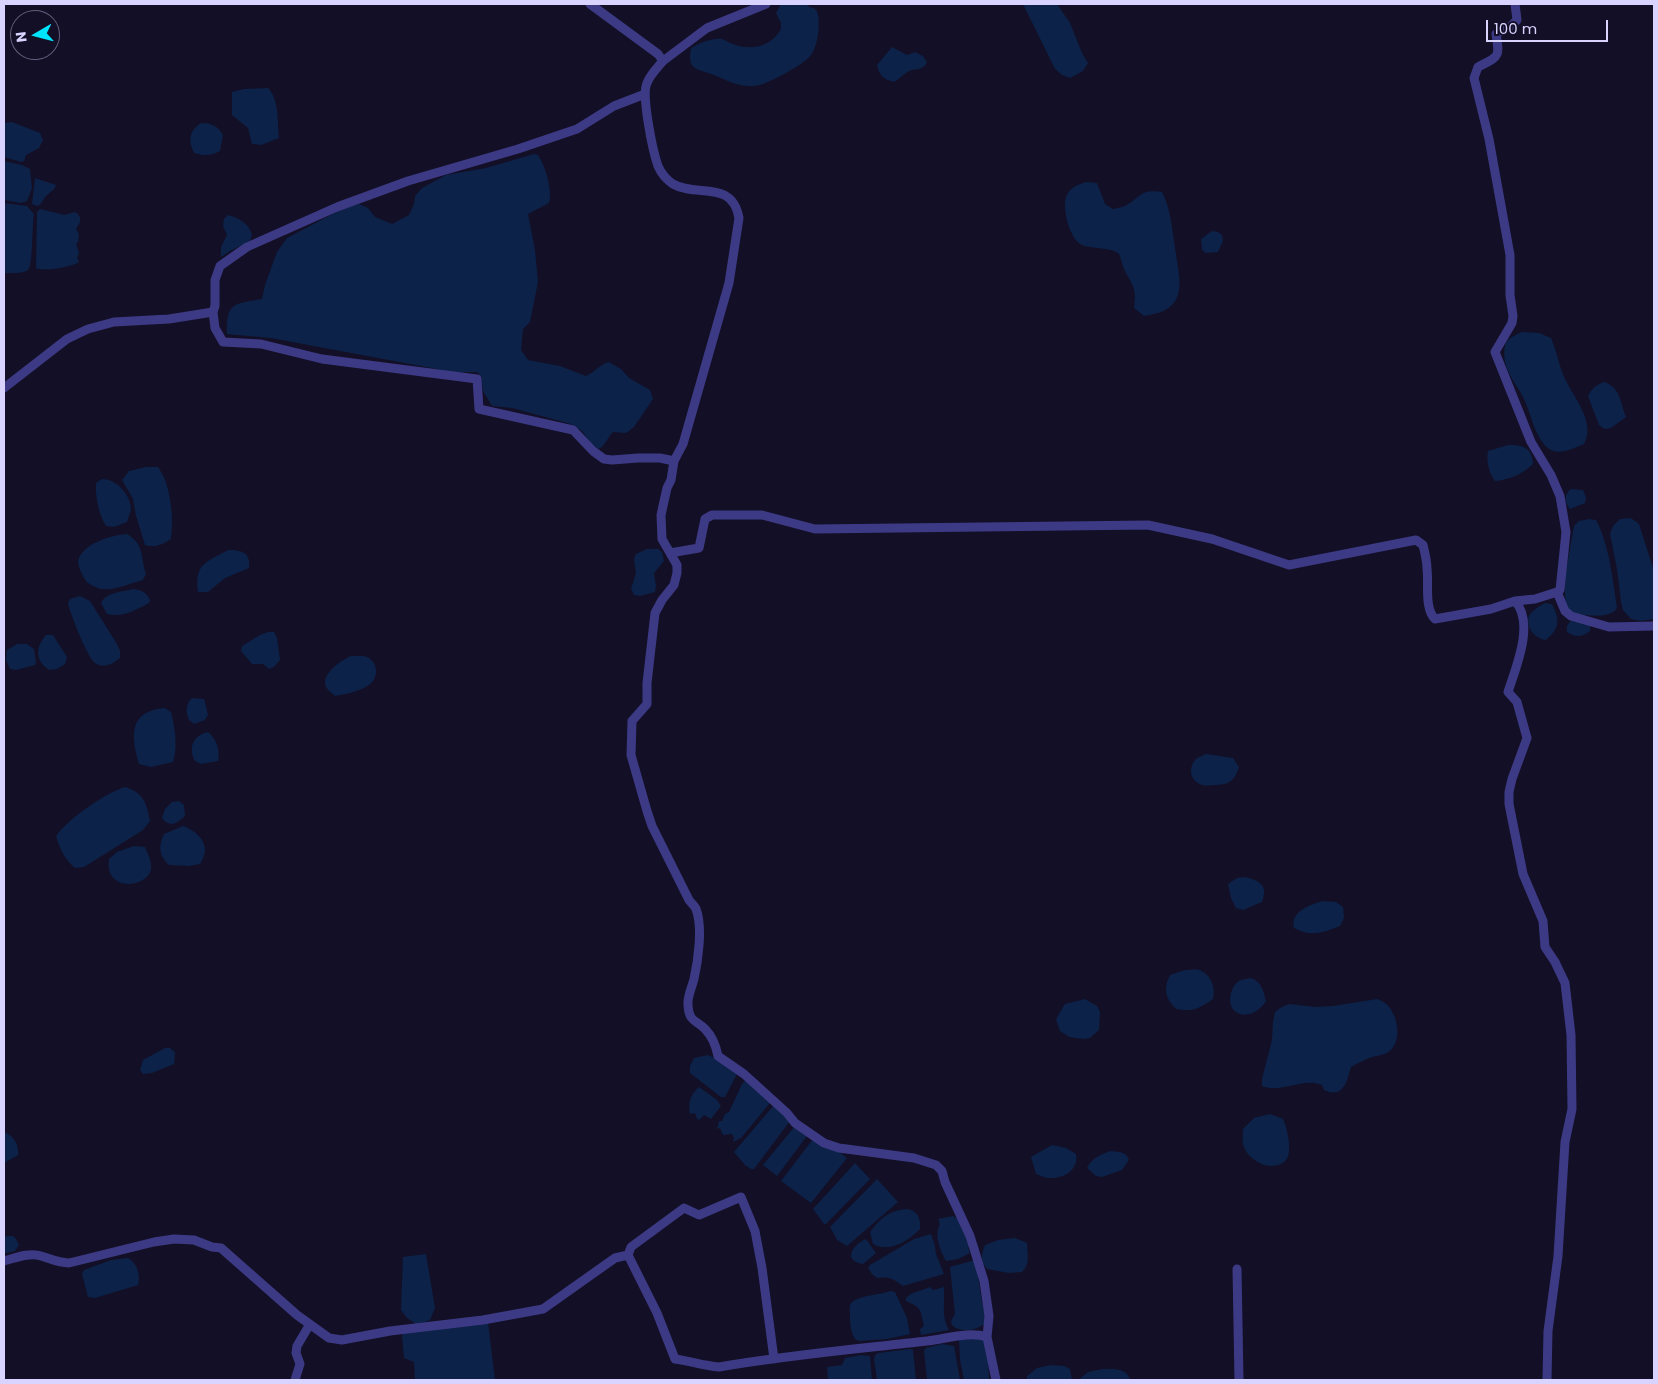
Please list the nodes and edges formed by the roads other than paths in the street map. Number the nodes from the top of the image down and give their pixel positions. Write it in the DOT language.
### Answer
graph roads {
  1 [pos="590,4"];
  2 [pos="766,4"];
  3 [pos="1515,4"];
  4 [pos="663,61"];
  5 [pos="645,94"];
  6 [pos="213,312"];
  7 [pos="4,388"];
  8 [pos="674,461"];
  9 [pos="670,553"];
  10 [pos="1557,592"];
  11 [pos="1515,601"];
  12 [pos="1654,626"];
  13 [pos="628,1255"];
  14 [pos="4,1261"];
  15 [pos="1237,1269"];
  16 [pos="310,1324"];
  17 [pos="987,1337"];
  18 [pos="774,1359"];
  19 [pos="295,1380"];
  20 [pos="996,1380"];
  21 [pos="1239,1380"];
  22 [pos="1547,1380"];
  1 -- 4 [label="street"];
  2 -- 4 [label="street"];
  3 -- 10 [label="street"];
  4 -- 5 [label="street"];
  5 -- 6 [label="street"];
  5 -- 8 [label="street"];
  6 -- 7 [label="street"];
  6 -- 8 [label="street"];
  8 -- 9 [label="street"];
  9 -- 11 [label="street"];
  9 -- 17 [label="street"];
  10 -- 11 [label="street"];
  10 -- 12 [label="street"];
  11 -- 22 [label="street"];
  13 -- 16 [label="street"];
  13 -- 18 [label="street"];
  13 -- 18 [label="street"];
  14 -- 16 [label="street"];
  15 -- 21 [label="street"];
  16 -- 19 [label="street"];
  17 -- 18 [label="street"];
  17 -- 20 [label="street"];
}
